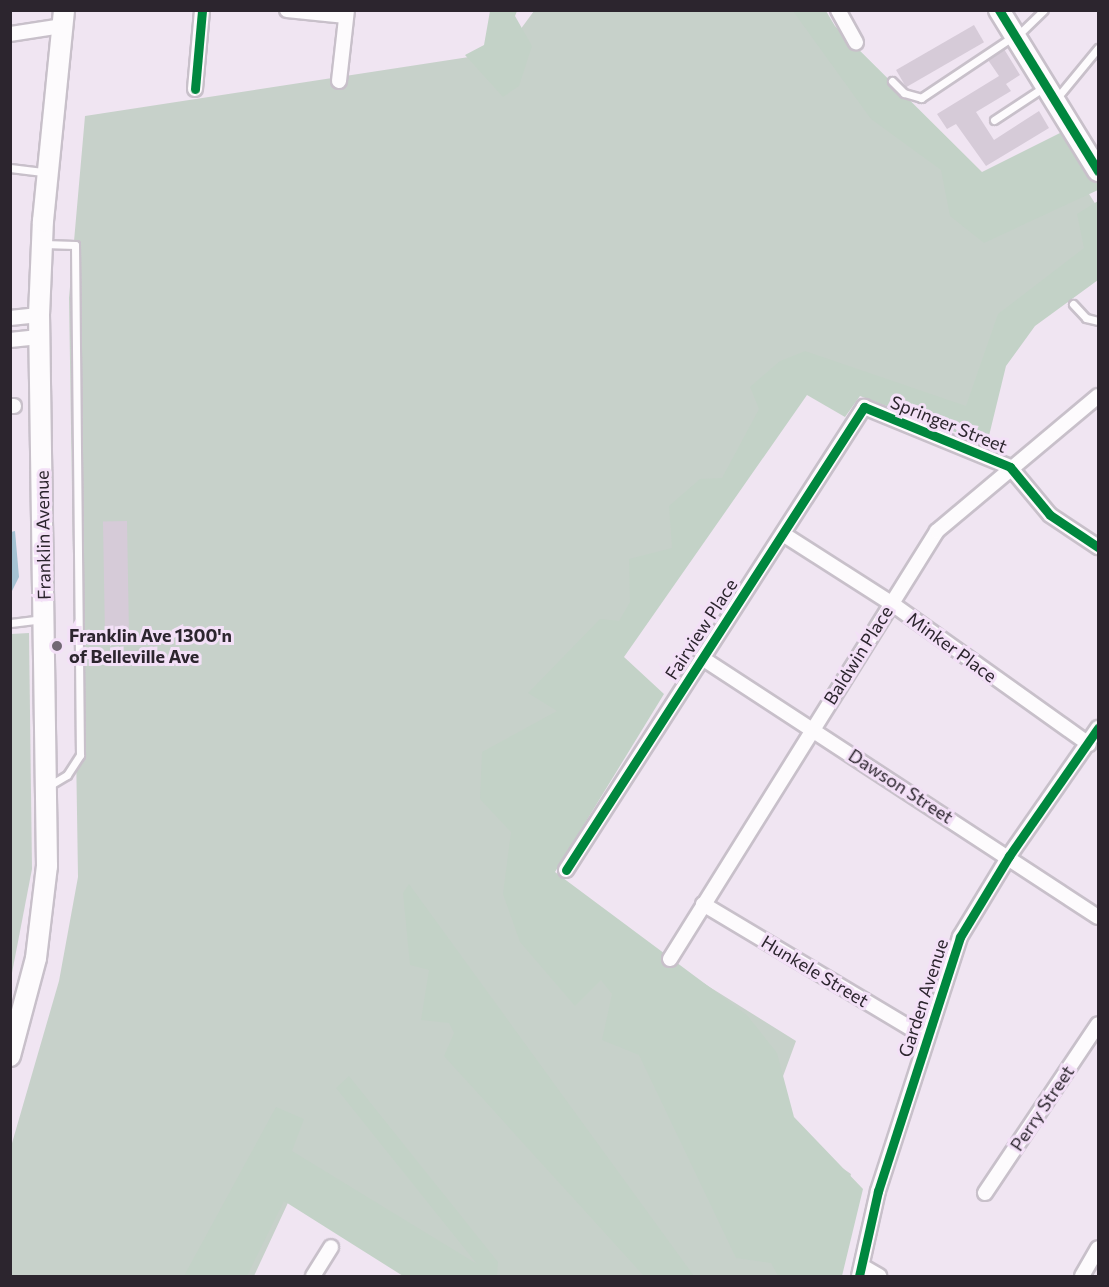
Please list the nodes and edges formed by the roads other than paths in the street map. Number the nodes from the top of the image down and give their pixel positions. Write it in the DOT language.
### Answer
graph roads {
  1 [pos="202,10"];
  2 [pos="287,10"];
  3 [pos="838,10"];
  4 [pos="999,10"];
  5 [pos="1044,10"];
  6 [pos="346,13"];
  7 [pos="63,18"];
  8 [pos="10,33"];
  9 [pos="1015,37"];
  10 [pos="856,42"];
  11 [pos="1098,48"];
  12 [pos="339,81"];
  13 [pos="892,81"];
  14 [pos="195,89"];
  15 [pos="1050,93"];
  16 [pos="994,120"];
  17 [pos="1098,167"];
  18 [pos="10,168"];
  19 [pos="48,172"];
  20 [pos="42,244"];
  21 [pos="1073,304"];
  22 [pos="39,315"];
  23 [pos="10,318"];
  24 [pos="1098,321"];
  25 [pos="39,337"];
  26 [pos="10,340"];
  27 [pos="1098,396"];
  28 [pos="864,407"];
  29 [pos="1010,467"];
  30 [pos="783,534"];
  31 [pos="1098,547"];
  32 [pos="891,603"];
  33 [pos="45,619"];
  34 [pos="10,624"];
  35 [pos="702,658"];
  36 [pos="812,728"];
  37 [pos="1098,728"];
  38 [pos="1089,744"];
  39 [pos="46,787"];
  40 [pos="1009,856"];
  41 [pos="566,870"];
  42 [pos="703,904"];
  43 [pos="1098,917"];
  44 [pos="670,959"];
  45 [pos="1098,1024"];
  46 [pos="927,1038"];
  47 [pos="10,1056"];
  48 [pos="985,1192"];
  49 [pos="331,1247"];
  50 [pos="1098,1248"];
  51 [pos="861,1271"];
  52 [pos="313,1276"];
  53 [pos="879,1276"];
  54 [pos="1082,1276"];
  1 -- 14 [label="street"];
  2 -- 6 [label="street"];
  3 -- 10 [label="street"];
  4 -- 9 [label="main road"];
  5 -- 9 [label="lane"];
  6 -- 12 [label="street"];
  7 -- 8 [label="street"];
  7 -- 19 [label="main road, Franklin Avenue"];
  9 -- 13 [label="lane"];
  9 -- 15 [label="main road"];
  11 -- 15 [label="lane"];
  15 -- 16 [label="lane"];
  15 -- 17 [label="main road"];
  18 -- 19 [label="lane"];
  19 -- 20 [label="main road, Franklin Avenue"];
  20 -- 22 [label="main road, Franklin Avenue"];
  20 -- 39 [label="lane"];
  21 -- 24 [label="lane"];
  22 -- 23 [label="street"];
  22 -- 25 [label="main road, Franklin Avenue"];
  25 -- 26 [label="street"];
  25 -- 33 [label="main road, Franklin Avenue"];
  27 -- 29 [label="street, Baldwin Place"];
  28 -- 29 [label="street, Springer Street"];
  28 -- 30 [label="street, Fairview Place"];
  29 -- 31 [label="street, Springer Street"];
  29 -- 32 [label="street, Baldwin Place"];
  30 -- 32 [label="street, Minker Place"];
  30 -- 35 [label="street, Fairview Place"];
  32 -- 36 [label="street, Baldwin Place"];
  32 -- 38 [label="street, Minker Place"];
  33 -- 34 [label="lane"];
  33 -- 39 [label="main road, Franklin Avenue"];
  35 -- 36 [label="street, Dawson Street"];
  35 -- 41 [label="street, Fairview Place"];
  36 -- 40 [label="street, Dawson Street"];
  36 -- 42 [label="street, Baldwin Place"];
  37 -- 38 [label="street, Garden Avenue"];
  38 -- 40 [label="street, Garden Avenue"];
  39 -- 47 [label="main road, Franklin Avenue"];
  40 -- 43 [label="street, Dawson Street"];
  40 -- 46 [label="street, Garden Avenue"];
  42 -- 44 [label="street, Baldwin Place"];
  42 -- 46 [label="street, Hunkele Street"];
  45 -- 48 [label="street, Perry Street"];
  46 -- 51 [label="street, Garden Avenue"];
  49 -- 52 [label="street"];
  50 -- 54 [label="street"];
  51 -- 53 [label="street"];
}
